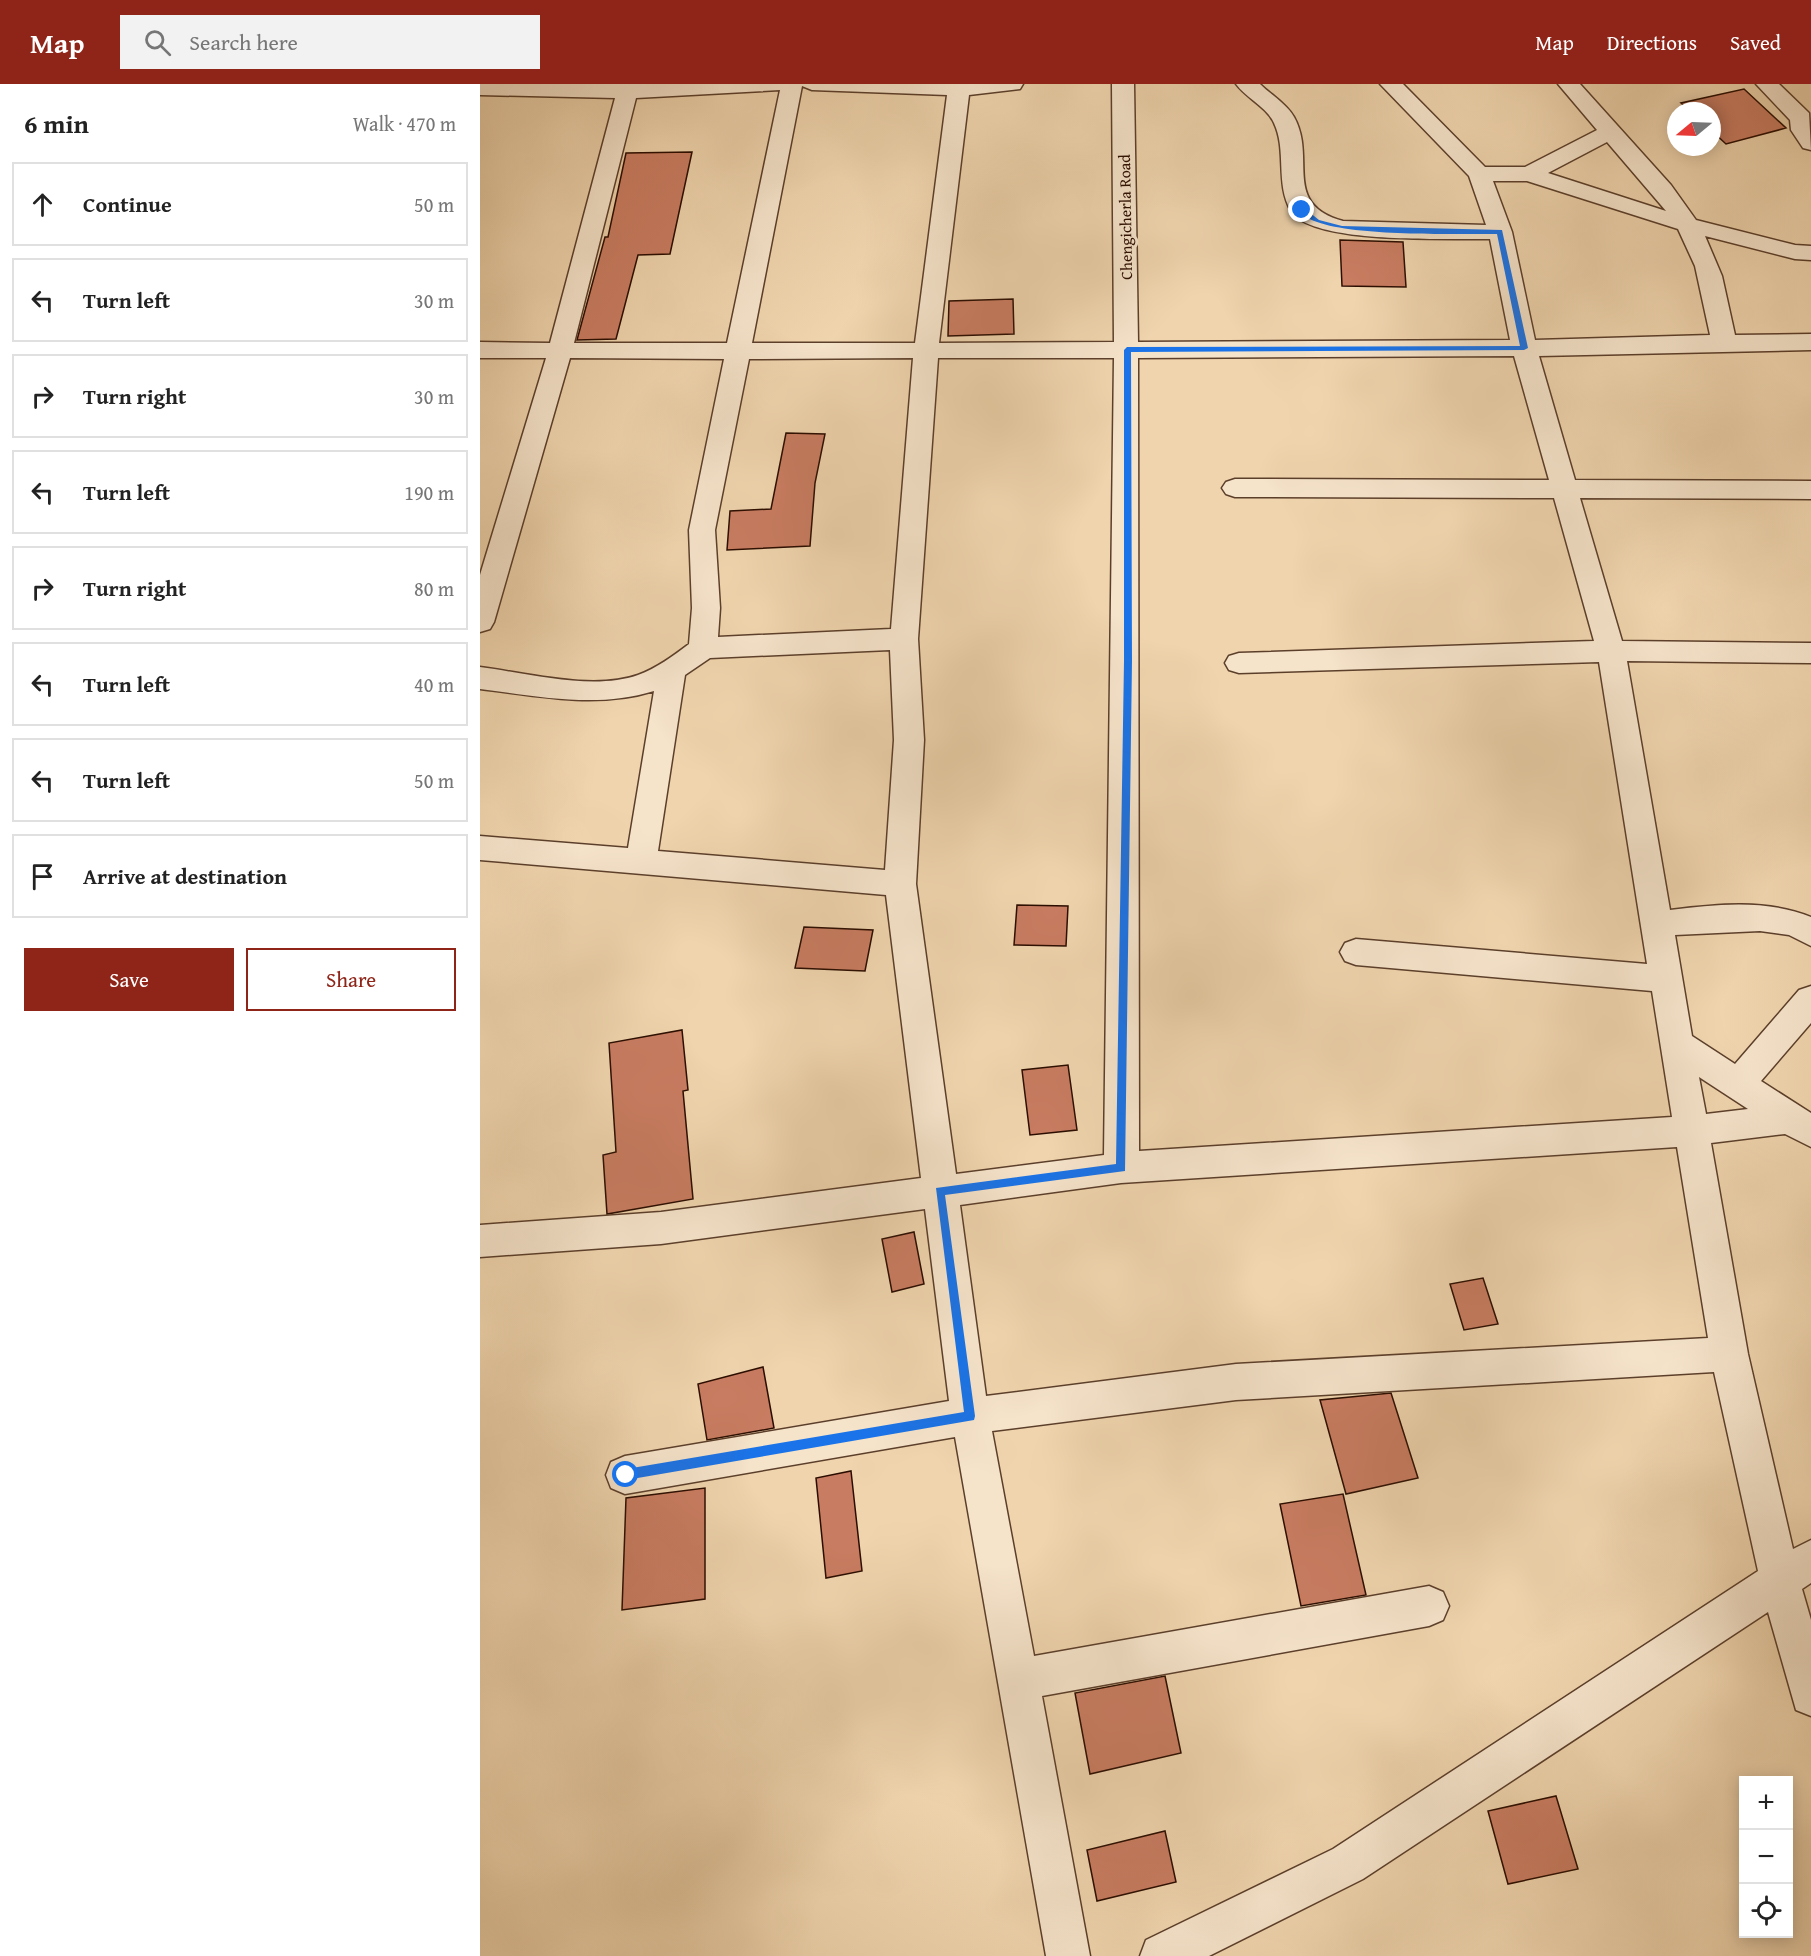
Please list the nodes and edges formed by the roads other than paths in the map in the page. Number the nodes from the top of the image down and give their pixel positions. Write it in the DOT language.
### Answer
graph roads {
  1 [pos="780,84"];
  2 [pos="792,84"];
  3 [pos="812,84"];
  4 [pos="1012,84"];
  5 [pos="1123,84"];
  6 [pos="1247,84"];
  7 [pos="1391,84"];
  8 [pos="1569,84"];
  9 [pos="1767,84"];
  10 [pos="628,88"];
  11 [pos="480,89"];
  12 [pos="959,89"];
  13 [pos="1811,95"];
  14 [pos="1784,101"];
  15 [pos="1610,132"];
  16 [pos="1811,143"];
  17 [pos="1479,174"];
  18 [pos="1529,174"];
  19 [pos="1688,225"];
  20 [pos="1500,232"];
  21 [pos="1811,253"];
  22 [pos="1724,341"];
  23 [pos="1811,342"];
  24 [pos="1524,348"];
  25 [pos="480,350"];
  26 [pos="1127,350"];
  27 [pos="560,351"];
  28 [pos="738,352"];
  29 [pos="926,352"];
  30 [pos="1235,488"];
  31 [pos="1811,489"];
  32 [pos="1565,491"];
  33 [pos="480,622"];
  34 [pos="904,639"];
  35 [pos="703,648"];
  36 [pos="1611,651"];
  37 [pos="1811,653"];
  38 [pos="1239,663"];
  39 [pos="672,669"];
  40 [pos="480,678"];
  41 [pos="481,852"];
  42 [pos="640,861"];
  43 [pos="900,884"];
  44 [pos="1656,925"];
  45 [pos="1811,933"];
  46 [pos="1356,952"];
  47 [pos="1665,979"];
  48 [pos="1811,1000"];
  49 [pos="1677,1044"];
  50 [pos="1739,1083"];
  51 [pos="1800,1125"];
  52 [pos="1692,1131"];
  53 [pos="1121,1168"];
  54 [pos="940,1191"];
  55 [pos="480,1240"];
  56 [pos="1729,1354"];
  57 [pos="970,1416"];
  58 [pos="626,1475"];
  59 [pos="1795,1570"];
  60 [pos="1429,1606"];
  61 [pos="1017,1680"];
  62 [pos="1811,1695"];
  63 [pos="1068,1956"];
  64 [pos="1162,1956"];
  1 -- 10 [label="street"];
  2 -- 28 [label="street"];
  3 -- 12 [label="street"];
  4 -- 12 [label="street"];
  5 -- 26 [label="street, Chengicherla Road"];
  6 -- 20 [label="street"];
  7 -- 17 [label="street"];
  8 -- 15 [label="street"];
  9 -- 14 [label="street"];
  10 -- 11 [label="street"];
  10 -- 27 [label="street"];
  12 -- 29 [label="street"];
  13 -- 14 [label="street"];
  14 -- 16 [label="street"];
  15 -- 18 [label="street"];
  15 -- 19 [label="street"];
  17 -- 18 [label="street"];
  17 -- 20 [label="street"];
  18 -- 19 [label="street"];
  19 -- 21 [label="street"];
  19 -- 22 [label="street"];
  20 -- 24 [label="street"];
  22 -- 23 [label="street"];
  22 -- 24 [label="street"];
  24 -- 26 [label="street"];
  24 -- 32 [label="street"];
  25 -- 27 [label="street"];
  26 -- 29 [label="street"];
  26 -- 53 [label="street, Chengicherla Road"];
  27 -- 28 [label="street"];
  27 -- 33 [label="street"];
  28 -- 29 [label="street"];
  28 -- 35 [label="street"];
  29 -- 34 [label="street"];
  30 -- 32 [label="street"];
  31 -- 32 [label="street"];
  32 -- 36 [label="street"];
  34 -- 35 [label="street"];
  34 -- 43 [label="street"];
  35 -- 39 [label="street"];
  36 -- 37 [label="street"];
  36 -- 38 [label="street"];
  36 -- 44 [label="street"];
  39 -- 40 [label="street"];
  39 -- 42 [label="street"];
  41 -- 42 [label="street"];
  42 -- 43 [label="street"];
  43 -- 54 [label="street"];
  44 -- 45 [label="street"];
  44 -- 47 [label="street"];
  46 -- 47 [label="street"];
  47 -- 49 [label="street"];
  48 -- 50 [label="street"];
  49 -- 50 [label="street"];
  49 -- 52 [label="street"];
  50 -- 51 [label="street"];
  51 -- 52 [label="street"];
  52 -- 53 [label="street"];
  52 -- 56 [label="street"];
  53 -- 54 [label="street"];
  54 -- 55 [label="street"];
  54 -- 57 [label="street"];
  56 -- 57 [label="street"];
  56 -- 59 [label="street"];
  57 -- 58 [label="street"];
  57 -- 61 [label="street"];
  59 -- 62 [label="street"];
  59 -- 64 [label="street"];
  60 -- 61 [label="street"];
  61 -- 63 [label="street"];
}
